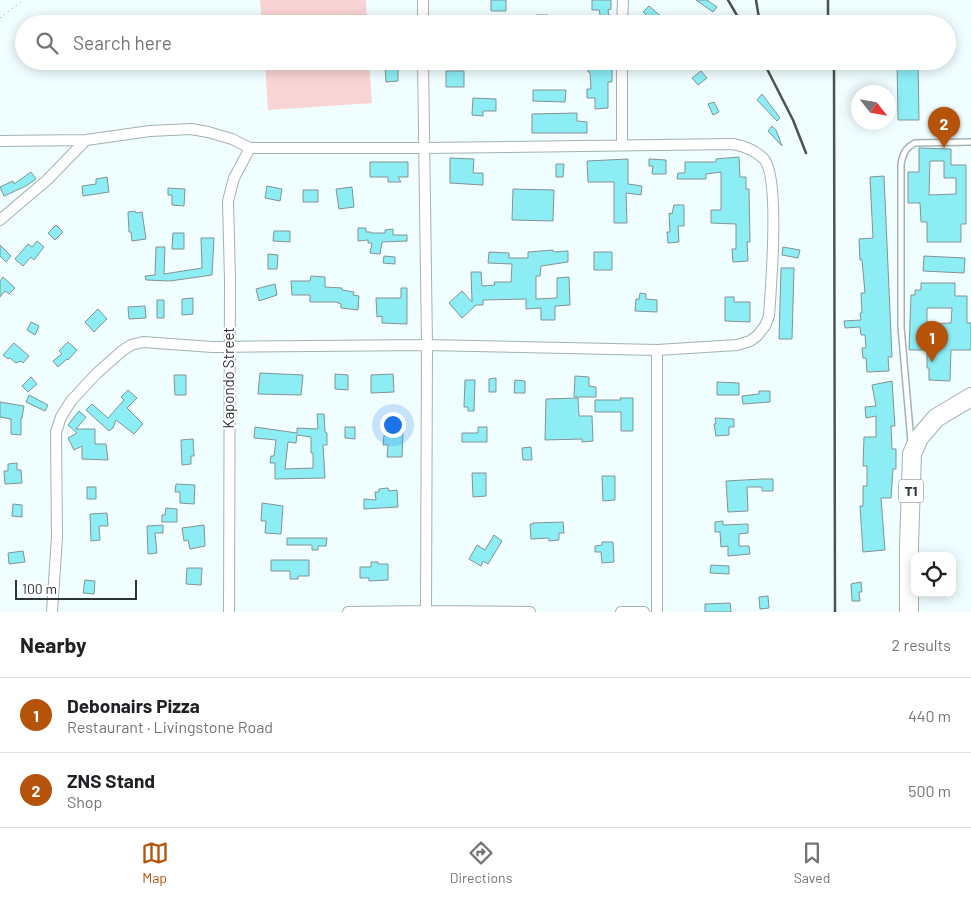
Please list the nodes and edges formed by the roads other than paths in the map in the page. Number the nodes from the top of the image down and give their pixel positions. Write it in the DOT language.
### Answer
graph roads {
  1 [pos="423,0"];
  2 [pos="623,0"];
  3 [pos="423,15"];
  4 [pos="622,15"];
  5 [pos="423,70"];
  6 [pos="622,70"];
  7 [pos="86,140"];
  8 [pos="0,141"];
  9 [pos="971,142"];
  10 [pos="622,145"];
  11 [pos="250,148"];
  12 [pos="423,148"];
  13 [pos="0,220"];
  14 [pos="427,345"];
  15 [pos="229,347"];
  16 [pos="657,350"];
  17 [pos="971,397"];
  18 [pos="912,454"];
  19 [pos="426,611"];
  20 [pos="52,612"];
  21 [pos="229,612"];
  22 [pos="238,612"];
  23 [pos="348,612"];
  24 [pos="530,612"];
  25 [pos="621,612"];
  26 [pos="644,612"];
  27 [pos="657,612"];
  28 [pos="909,612"];
  1 -- 3 [label="street"];
  2 -- 4 [label="street"];
  5 -- 12 [label="street"];
  6 -- 10 [label="street"];
  7 -- 8 [label="street"];
  7 -- 11 [label="street"];
  7 -- 13 [label="street"];
  9 -- 18 [label="lane"];
  10 -- 12 [label="street"];
  10 -- 16 [label="street"];
  11 -- 12 [label="street"];
  11 -- 15 [label="street, Kapondo Street"];
  12 -- 14 [label="street"];
  14 -- 15 [label="street"];
  14 -- 16 [label="street"];
  14 -- 19 [label="street"];
  15 -- 20 [label="street"];
  15 -- 21 [label="street, Kapondo Street"];
  16 -- 27 [label="street"];
  17 -- 18 [label="highway, T1"];
  18 -- 28 [label="highway, T1"];
  19 -- 23 [label="street"];
  19 -- 24 [label="street"];
  21 -- 22 [label="street"];
  25 -- 26 [label="street"];
}
